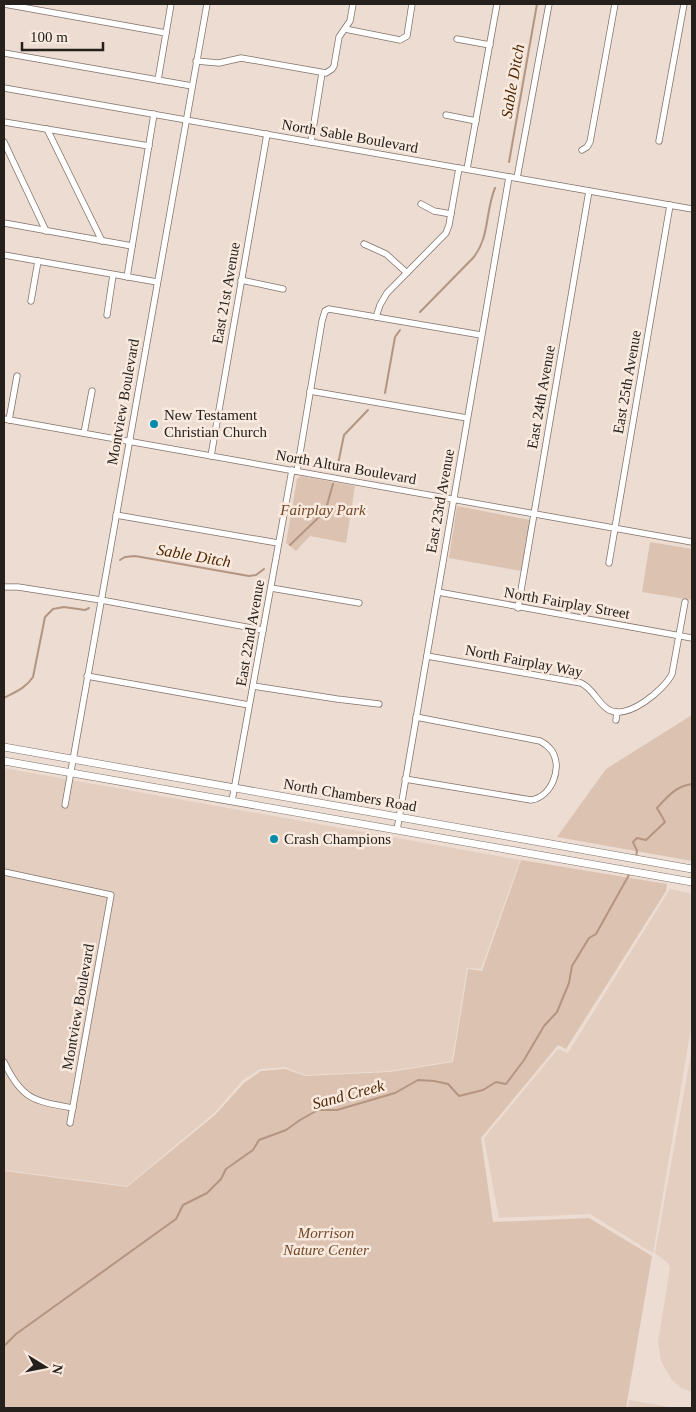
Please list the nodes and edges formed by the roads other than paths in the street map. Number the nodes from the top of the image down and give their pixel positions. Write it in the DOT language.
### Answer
graph roads {
  1 [pos="4,4"];
  2 [pos="171,4"];
  3 [pos="206,4"];
  4 [pos="353,4"];
  5 [pos="412,4"];
  6 [pos="497,4"];
  7 [pos="549,4"];
  8 [pos="615,4"];
  9 [pos="684,4"];
  10 [pos="346,29"];
  11 [pos="166,33"];
  12 [pos="457,40"];
  13 [pos="490,45"];
  14 [pos="4,53"];
  15 [pos="196,61"];
  16 [pos="322,73"];
  17 [pos="158,80"];
  18 [pos="192,86"];
  19 [pos="4,88"];
  20 [pos="154,114"];
  21 [pos="446,116"];
  22 [pos="186,120"];
  23 [pos="476,121"];
  24 [pos="4,122"];
  25 [pos="47,129"];
  26 [pos="267,134"];
  27 [pos="659,141"];
  28 [pos="4,142"];
  29 [pos="311,142"];
  30 [pos="149,146"];
  31 [pos="582,150"];
  32 [pos="459,168"];
  33 [pos="467,170"];
  34 [pos="508,177"];
  35 [pos="518,178"];
  36 [pos="589,191"];
  37 [pos="421,204"];
  38 [pos="670,205"];
  39 [pos="692,209"];
  40 [pos="451,214"];
  41 [pos="4,223"];
  42 [pos="46,231"];
  43 [pos="102,241"];
  44 [pos="364,244"];
  45 [pos="132,246"];
  46 [pos="4,255"];
  47 [pos="38,261"];
  48 [pos="407,273"];
  49 [pos="112,275"];
  50 [pos="127,277"];
  51 [pos="241,280"];
  52 [pos="157,282"];
  53 [pos="283,289"];
  54 [pos="31,301"];
  55 [pos="107,315"];
  56 [pos="376,317"];
  57 [pos="481,336"];
  58 [pos="17,376"];
  59 [pos="92,391"];
  60 [pos="310,391"];
  61 [pos="467,418"];
  62 [pos="6,420"];
  63 [pos="84,433"];
  64 [pos="129,442"];
  65 [pos="211,456"];
  66 [pos="294,470"];
  67 [pos="453,499"];
  68 [pos="534,514"];
  69 [pos="116,515"];
  70 [pos="614,528"];
  71 [pos="692,542"];
  72 [pos="278,543"];
  73 [pos="609,563"];
  74 [pos="4,587"];
  75 [pos="271,588"];
  76 [pos="438,592"];
  77 [pos="101,600"];
  78 [pos="685,602"];
  79 [pos="359,603"];
  80 [pos="518,608"];
  81 [pos="263,630"];
  82 [pos="679,636"];
  83 [pos="692,638"];
  84 [pos="427,656"];
  85 [pos="87,676"];
  86 [pos="253,686"];
  87 [pos="379,704"];
  88 [pos="249,705"];
  89 [pos="617,712"];
  90 [pos="416,717"];
  91 [pos="616,720"];
  92 [pos="4,747"];
  93 [pos="72,759"];
  94 [pos="4,761"];
  95 [pos="70,773"];
  96 [pos="405,779"];
  97 [pos="234,788"];
  98 [pos="232,801"];
  99 [pos="65,805"];
  100 [pos="399,817"];
  101 [pos="397,830"];
  102 [pos="692,869"];
  103 [pos="4,872"];
  104 [pos="692,882"];
  105 [pos="4,1062"];
  106 [pos="73,1108"];
  107 [pos="70,1123"];
  1 -- 11 [label="street"];
  2 -- 11 [label="street"];
  3 -- 15 [label="street, Montview Boulevard"];
  4 -- 10 [label="street"];
  5 -- 10 [label="street"];
  6 -- 13 [label="street"];
  7 -- 35 [label="street"];
  8 -- 31 [label="street"];
  9 -- 27 [label="street"];
  10 -- 16 [label="street"];
  11 -- 17 [label="street"];
  12 -- 13 [label="street"];
  13 -- 23 [label="street"];
  14 -- 17 [label="street"];
  15 -- 16 [label="street"];
  15 -- 18 [label="street, Montview Boulevard"];
  16 -- 29 [label="street"];
  17 -- 18 [label="street"];
  18 -- 22 [label="street, Montview Boulevard"];
  19 -- 20 [label="street, North Sable Boulevard"];
  20 -- 22 [label="street, North Sable Boulevard"];
  20 -- 30 [label="street"];
  21 -- 23 [label="street"];
  22 -- 26 [label="street, North Sable Boulevard"];
  22 -- 52 [label="street, Montview Boulevard"];
  23 -- 33 [label="street"];
  24 -- 25 [label="street"];
  25 -- 30 [label="street"];
  25 -- 43 [label="street"];
  26 -- 29 [label="street, North Sable Boulevard"];
  26 -- 51 [label="street, East 21st Avenue"];
  28 -- 42 [label="street"];
  29 -- 32 [label="street, North Sable Boulevard"];
  30 -- 45 [label="street"];
  32 -- 33 [label="street, North Sable Boulevard"];
  32 -- 40 [label="street"];
  33 -- 34 [label="street, North Sable Boulevard"];
  34 -- 35 [label="street, North Sable Boulevard"];
  34 -- 57 [label="street, East 23rd Avenue"];
  35 -- 36 [label="street, North Sable Boulevard"];
  36 -- 38 [label="street, North Sable Boulevard"];
  36 -- 68 [label="street, East 24th Avenue"];
  37 -- 40 [label="street"];
  38 -- 39 [label="street, North Sable Boulevard"];
  38 -- 70 [label="street, East 25th Avenue"];
  40 -- 48 [label="street"];
  41 -- 42 [label="street"];
  42 -- 43 [label="street"];
  43 -- 45 [label="street"];
  44 -- 48 [label="street"];
  45 -- 50 [label="street"];
  46 -- 47 [label="street"];
  47 -- 49 [label="street"];
  47 -- 54 [label="street"];
  48 -- 56 [label="street"];
  49 -- 50 [label="street"];
  49 -- 55 [label="street"];
  50 -- 52 [label="street"];
  51 -- 53 [label="street"];
  51 -- 65 [label="street, East 21st Avenue"];
  52 -- 64 [label="street, Montview Boulevard"];
  56 -- 57 [label="street"];
  56 -- 60 [label="street, East 22nd Avenue"];
  57 -- 61 [label="street, East 23rd Avenue"];
  58 -- 62 [label="street, North Altura Boulevard"];
  59 -- 63 [label="street"];
  60 -- 61 [label="street"];
  60 -- 66 [label="street, East 22nd Avenue"];
  61 -- 67 [label="street, East 23rd Avenue"];
  62 -- 63 [label="street, North Altura Boulevard"];
  63 -- 64 [label="street, North Altura Boulevard"];
  64 -- 65 [label="street, North Altura Boulevard"];
  64 -- 69 [label="street, Montview Boulevard"];
  65 -- 66 [label="street, North Altura Boulevard"];
  66 -- 67 [label="street, North Altura Boulevard"];
  66 -- 72 [label="street, East 22nd Avenue"];
  67 -- 68 [label="street, North Altura Boulevard"];
  67 -- 76 [label="street, East 23rd Avenue"];
  68 -- 70 [label="street, North Altura Boulevard"];
  68 -- 80 [label="street, East 24th Avenue"];
  69 -- 72 [label="street"];
  69 -- 77 [label="street, Montview Boulevard"];
  70 -- 71 [label="street, North Altura Boulevard"];
  70 -- 73 [label="street, East 25th Avenue"];
  72 -- 75 [label="street, East 22nd Avenue"];
  74 -- 77 [label="street"];
  75 -- 79 [label="street"];
  75 -- 81 [label="street, East 22nd Avenue"];
  76 -- 80 [label="street, North Fairplay Street"];
  76 -- 84 [label="street, East 23rd Avenue"];
  77 -- 81 [label="street"];
  77 -- 85 [label="street, Montview Boulevard"];
  78 -- 82 [label="street"];
  80 -- 82 [label="street, North Fairplay Street"];
  81 -- 86 [label="street, East 22nd Avenue"];
  82 -- 83 [label="street, North Fairplay Street"];
  82 -- 89 [label="street"];
  84 -- 89 [label="street, North Fairplay Way"];
  84 -- 90 [label="street, East 23rd Avenue"];
  85 -- 88 [label="street"];
  85 -- 93 [label="street, Montview Boulevard"];
  86 -- 87 [label="street"];
  86 -- 88 [label="street, East 22nd Avenue"];
  88 -- 97 [label="street, East 22nd Avenue"];
  89 -- 91 [label="street"];
  90 -- 96 [label="street, East 23rd Avenue"];
  90 -- 96 [label="street"];
  92 -- 93 [label="main road, North Chambers Road"];
  93 -- 95 [label="street, Montview Boulevard"];
  93 -- 97 [label="main road, North Chambers Road"];
  94 -- 95 [label="main road, North Chambers Road"];
  95 -- 98 [label="main road, North Chambers Road"];
  95 -- 99 [label="street, Montview Boulevard"];
  96 -- 100 [label="street, East 23rd Avenue"];
  97 -- 98 [label="street, East 22nd Avenue"];
  97 -- 100 [label="main road, North Chambers Road"];
  98 -- 101 [label="main road, North Chambers Road"];
  100 -- 101 [label="street, East 23rd Avenue"];
  100 -- 102 [label="main road, North Chambers Road"];
  101 -- 104 [label="main road, North Chambers Road"];
  103 -- 106 [label="street, Montview Boulevard"];
  105 -- 106 [label="street"];
  106 -- 107 [label="street, Montview Boulevard"];
}
